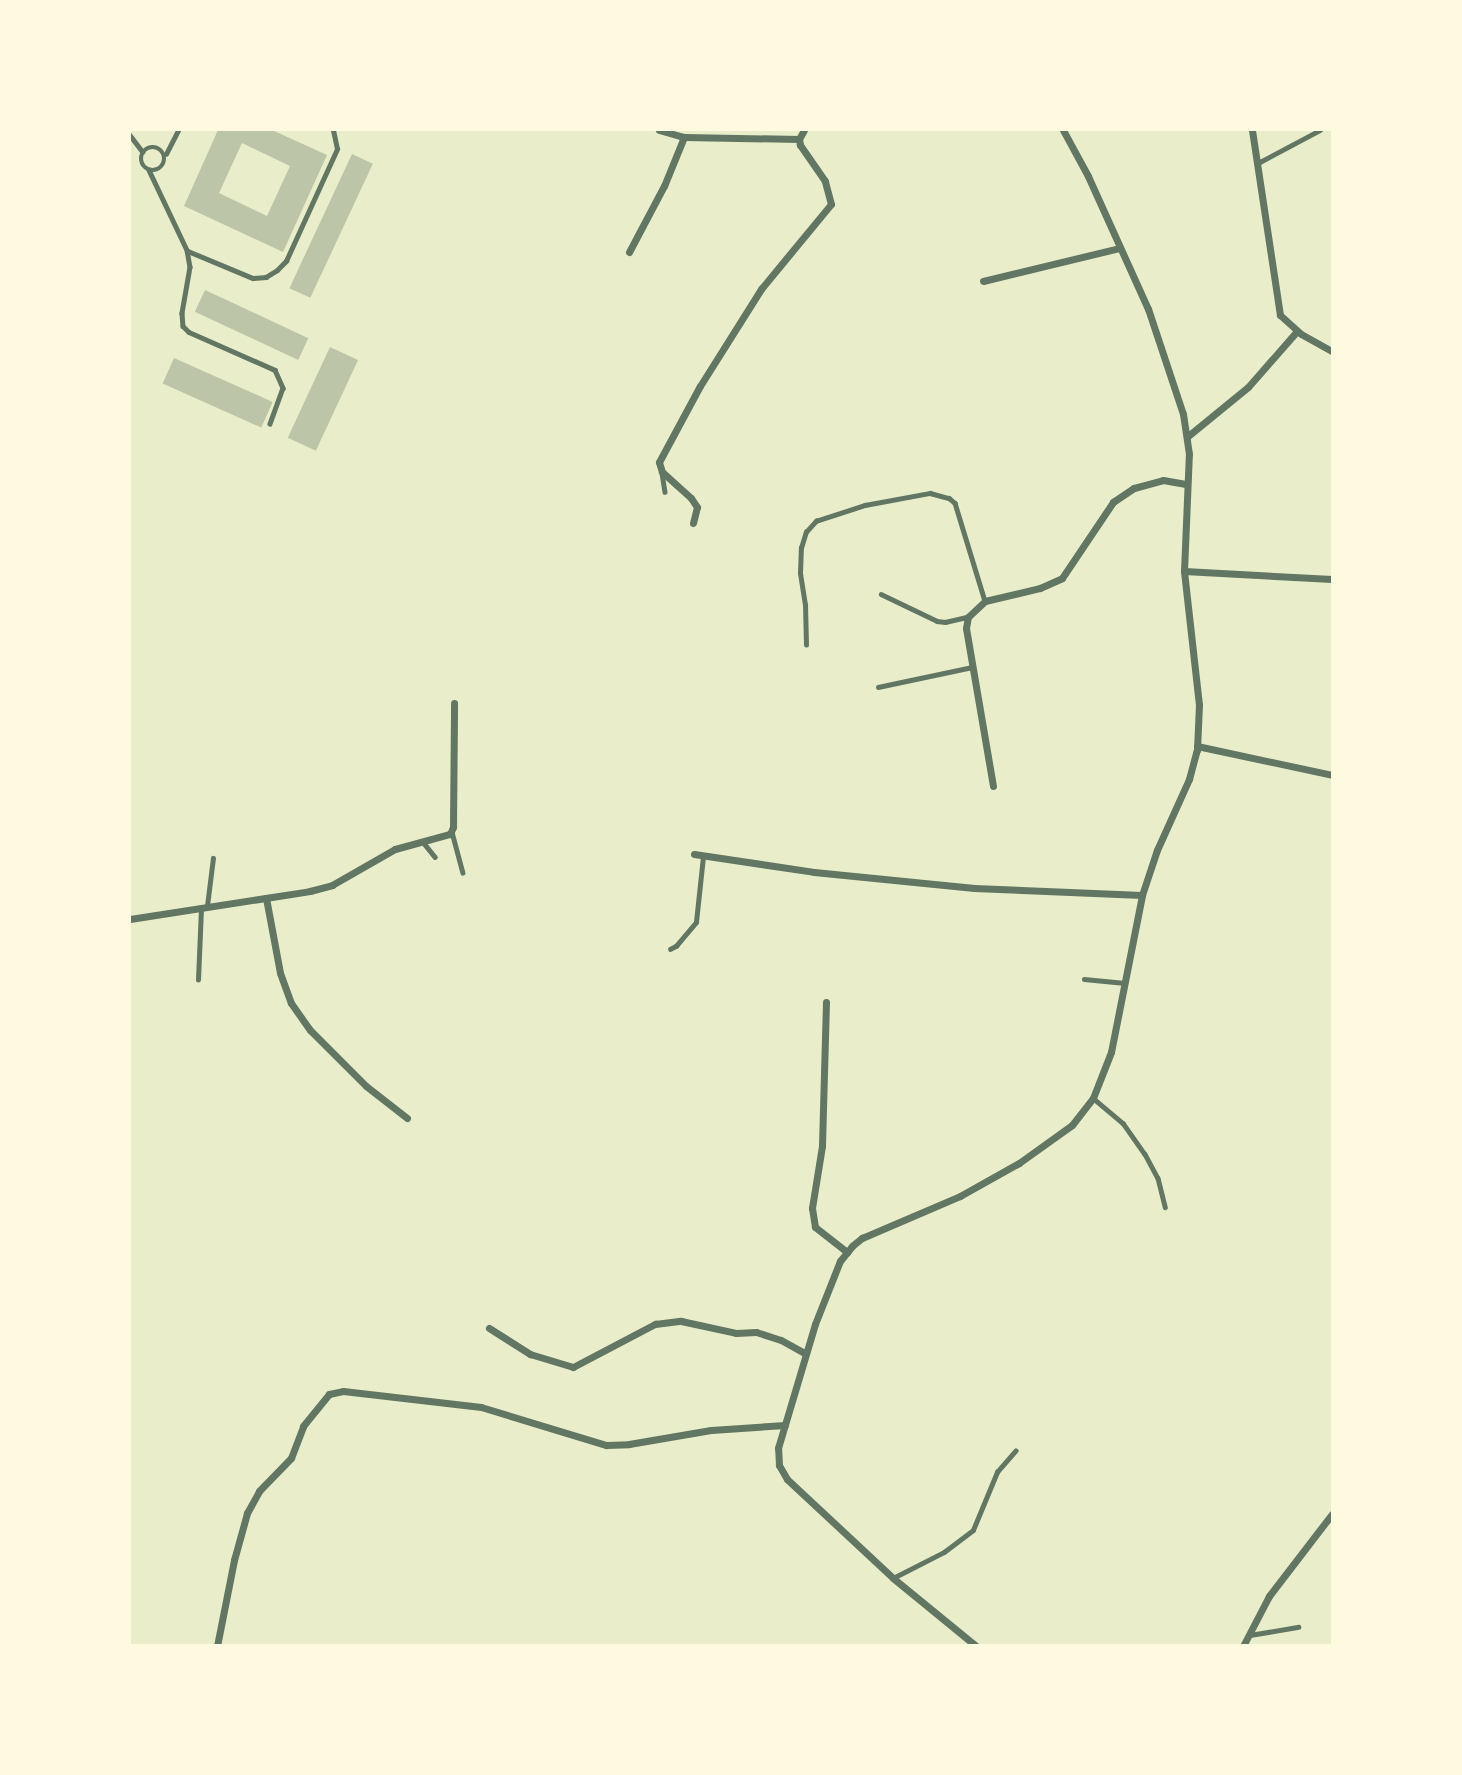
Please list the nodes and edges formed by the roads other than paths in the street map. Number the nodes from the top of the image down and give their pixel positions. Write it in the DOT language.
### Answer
graph roads {
  1 [pos="178,130"];
  2 [pos="333,130"];
  3 [pos="659,130"];
  4 [pos="804,130"];
  5 [pos="1063,130"];
  6 [pos="1252,130"];
  7 [pos="1320,130"];
  8 [pos="130,135"];
  9 [pos="684,137"];
  10 [pos="799,139"];
  11 [pos="143,152"];
  12 [pos="165,155"];
  13 [pos="1257,164"];
  14 [pos="149,170"];
  15 [pos="1119,248"];
  16 [pos="187,250"];
  17 [pos="629,252"];
  18 [pos="983,281"];
  19 [pos="1297,331"];
  20 [pos="1332,351"];
  21 [pos="271,424"];
  22 [pos="1188,436"];
  23 [pos="662,472"];
  24 [pos="1186,484"];
  25 [pos="665,492"];
  26 [pos="693,523"];
  27 [pos="1184,571"];
  28 [pos="1332,579"];
  29 [pos="881,594"];
  30 [pos="985,601"];
  31 [pos="968,617"];
  32 [pos="806,645"];
  33 [pos="973,667"];
  34 [pos="878,687"];
  35 [pos="454,703"];
  36 [pos="1198,746"];
  37 [pos="1332,775"];
  38 [pos="993,786"];
  39 [pos="452,832"];
  40 [pos="422,841"];
  41 [pos="694,853"];
  42 [pos="703,855"];
  43 [pos="435,857"];
  44 [pos="212,858"];
  45 [pos="463,873"];
  46 [pos="1142,895"];
  47 [pos="266,898"];
  48 [pos="204,907"];
  49 [pos="130,919"];
  50 [pos="670,948"];
  51 [pos="1084,979"];
  52 [pos="198,980"];
  53 [pos="1125,983"];
  54 [pos="826,1002"];
  55 [pos="1093,1098"];
  56 [pos="407,1118"];
  57 [pos="1165,1207"];
  58 [pos="847,1252"];
  59 [pos="489,1328"];
  60 [pos="804,1353"];
  61 [pos="785,1425"];
  62 [pos="1014,1451"];
  63 [pos="1332,1514"];
  64 [pos="893,1578"];
  65 [pos="1298,1627"];
  66 [pos="1250,1635"];
  67 [pos="218,1646"];
  68 [pos="976,1646"];
  69 [pos="1243,1646"];
  1 -- 12 [label="lane"];
  2 -- 16 [label="lane"];
  3 -- 9 [label="street"];
  4 -- 10 [label="street"];
  5 -- 15 [label="street"];
  6 -- 13 [label="street"];
  7 -- 13 [label="lane"];
  8 -- 11 [label="lane"];
  9 -- 10 [label="street"];
  9 -- 17 [label="street"];
  10 -- 23 [label="street"];
  11 -- 12 [label="lane"];
  11 -- 14 [label="lane"];
  12 -- 14 [label="lane"];
  13 -- 19 [label="street"];
  14 -- 16 [label="lane"];
  15 -- 18 [label="street"];
  15 -- 22 [label="street"];
  16 -- 21 [label="lane"];
  19 -- 20 [label="street"];
  19 -- 22 [label="street"];
  22 -- 24 [label="street"];
  23 -- 25 [label="lane"];
  23 -- 26 [label="street"];
  24 -- 27 [label="street"];
  24 -- 30 [label="street"];
  27 -- 28 [label="street"];
  27 -- 36 [label="street"];
  29 -- 31 [label="lane"];
  30 -- 31 [label="street"];
  30 -- 32 [label="lane"];
  31 -- 33 [label="street"];
  33 -- 34 [label="lane"];
  33 -- 38 [label="street"];
  35 -- 39 [label="street"];
  36 -- 37 [label="street"];
  36 -- 46 [label="street"];
  39 -- 40 [label="street"];
  39 -- 45 [label="lane"];
  40 -- 43 [label="lane"];
  40 -- 47 [label="street"];
  41 -- 42 [label="street"];
  42 -- 46 [label="street"];
  42 -- 50 [label="lane"];
  44 -- 48 [label="lane"];
  46 -- 53 [label="street"];
  47 -- 48 [label="street"];
  47 -- 56 [label="street"];
  48 -- 49 [label="street"];
  48 -- 52 [label="lane"];
  51 -- 53 [label="lane"];
  53 -- 55 [label="street"];
  54 -- 58 [label="street"];
  55 -- 57 [label="lane"];
  55 -- 58 [label="street"];
  58 -- 60 [label="street"];
  59 -- 60 [label="street"];
  60 -- 61 [label="street"];
  61 -- 64 [label="street"];
  61 -- 67 [label="street"];
  62 -- 64 [label="lane"];
  63 -- 66 [label="street"];
  64 -- 68 [label="street"];
  65 -- 66 [label="lane"];
  66 -- 69 [label="street"];
}
